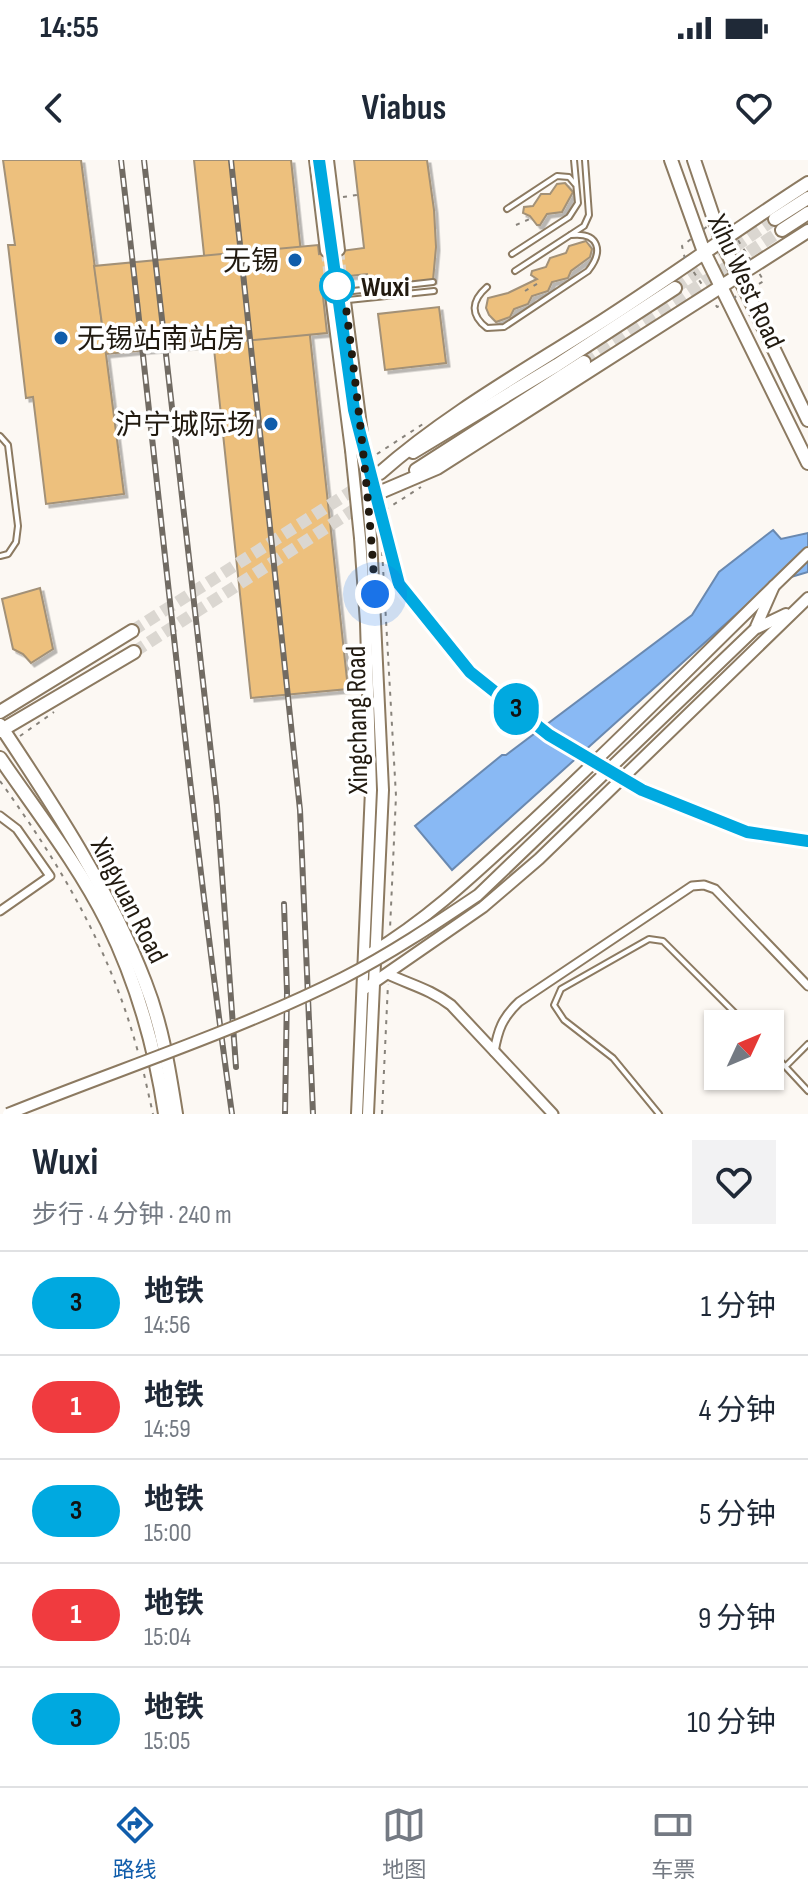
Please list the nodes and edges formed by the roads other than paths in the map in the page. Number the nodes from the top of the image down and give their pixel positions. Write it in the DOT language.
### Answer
graph roads {
  1 [pos="315,160"];
  2 [pos="328,160"];
  3 [pos="574,160"];
  4 [pos="585,160"];
  5 [pos="671,160"];
  6 [pos="694,160"];
  7 [pos="808,183"];
  8 [pos="577,187"];
  9 [pos="808,198"];
  10 [pos="507,209"];
  11 [pos="808,213"];
  12 [pos="808,231"];
  13 [pos="571,235"];
  14 [pos="721,240"];
  15 [pos="339,250"];
  16 [pos="326,251"];
  17 [pos="704,252"];
  18 [pos="512,254"];
  19 [pos="515,271"];
  20 [pos="738,277"];
  21 [pos="342,278"];
  22 [pos="329,279"];
  23 [pos="433,282"];
  24 [pos="487,287"];
  25 [pos="722,287"];
  26 [pos="675,288"];
  27 [pos="434,291"];
  28 [pos="345,296"];
  29 [pos="584,362"];
  30 [pos="808,420"];
  31 [pos="0,436"];
  32 [pos="808,463"];
  33 [pos="366,537"];
  34 [pos="808,553"];
  35 [pos="0,556"];
  36 [pos="774,586"];
  37 [pos="808,598"];
  38 [pos="796,609"];
  39 [pos="755,629"];
  40 [pos="132,631"];
  41 [pos="134,652"];
  42 [pos="0,712"];
  43 [pos="1,729"];
  44 [pos="0,758"];
  45 [pos="0,816"];
  46 [pos="0,911"];
  47 [pos="376,950"];
  48 [pos="364,957"];
  49 [pos="388,974"];
  50 [pos="374,984"];
  51 [pos="808,986"];
  52 [pos="363,990"];
  53 [pos="732,1010"];
  54 [pos="808,1044"];
  55 [pos="494,1052"];
  56 [pos="786,1066"];
  57 [pos="808,1091"];
  58 [pos="8,1114"];
  59 [pos="165,1114"];
  60 [pos="176,1114"];
  61 [pos="357,1114"];
  62 [pos="368,1114"];
  63 [pos="553,1114"];
  64 [pos="659,1114"];
  1 -- 16 [label="main road"];
  2 -- 15 [label="main road"];
  3 -- 8 [label="lane"];
  4 -- 13 [label="lane"];
  5 -- 17 [label="main road, Xihu West Road"];
  6 -- 14 [label="main road, Xihu West Road"];
  7 -- 14 [label="main road"];
  8 -- 10 [label="lane"];
  8 -- 18 [label="lane"];
  9 -- 11 [label="main road"];
  12 -- 20 [label="main road"];
  13 -- 19 [label="lane"];
  13 -- 24 [label="lane"];
  14 -- 17 [label="main road"];
  14 -- 20 [label="main road, Xihu West Road"];
  17 -- 25 [label="main road, Xihu West Road"];
  17 -- 26 [label="main road"];
  20 -- 25 [label="main road"];
  20 -- 30 [label="main road, Xihu West Road"];
  21 -- 28 [label="main road, Xingchang Road"];
  22 -- 33 [label="main road, Xingchang Road, bridge"];
  23 -- 28 [label="lane"];
  25 -- 29 [label="main road"];
  25 -- 32 [label="main road, Xihu West Road"];
  27 -- 28 [label="lane"];
  28 -- 33 [label="main road, Xingchang Road, bridge"];
  31 -- 35 [label="lane"];
  33 -- 47 [label="main road, Xingchang Road"];
  33 -- 48 [label="main road, Xingchang Road"];
  34 -- 36 [label="main road"];
  36 -- 39 [label="main road"];
  36 -- 47 [label="main road"];
  37 -- 38 [label="main road"];
  38 -- 39 [label="main road"];
  38 -- 49 [label="main road"];
  39 -- 58 [label="main road, bridge"];
  40 -- 42 [label="main road"];
  41 -- 43 [label="main road"];
  43 -- 60 [label="main road, Xingyuan Road"];
  44 -- 59 [label="main road, Xingyuan Road"];
  45 -- 46 [label="street"];
  47 -- 48 [label="main road"];
  47 -- 50 [label="main road, Xingchang Road"];
  48 -- 52 [label="main road, Xingchang Road"];
  49 -- 50 [label="main road"];
  49 -- 55 [label="street"];
  50 -- 52 [label="main road"];
  50 -- 62 [label="main road, Xingchang Road"];
  51 -- 55 [label="street"];
  52 -- 61 [label="main road, Xingchang Road"];
  53 -- 64 [label="lane"];
  54 -- 56 [label="lane"];
  55 -- 63 [label="street"];
  56 -- 57 [label="lane"];
}
